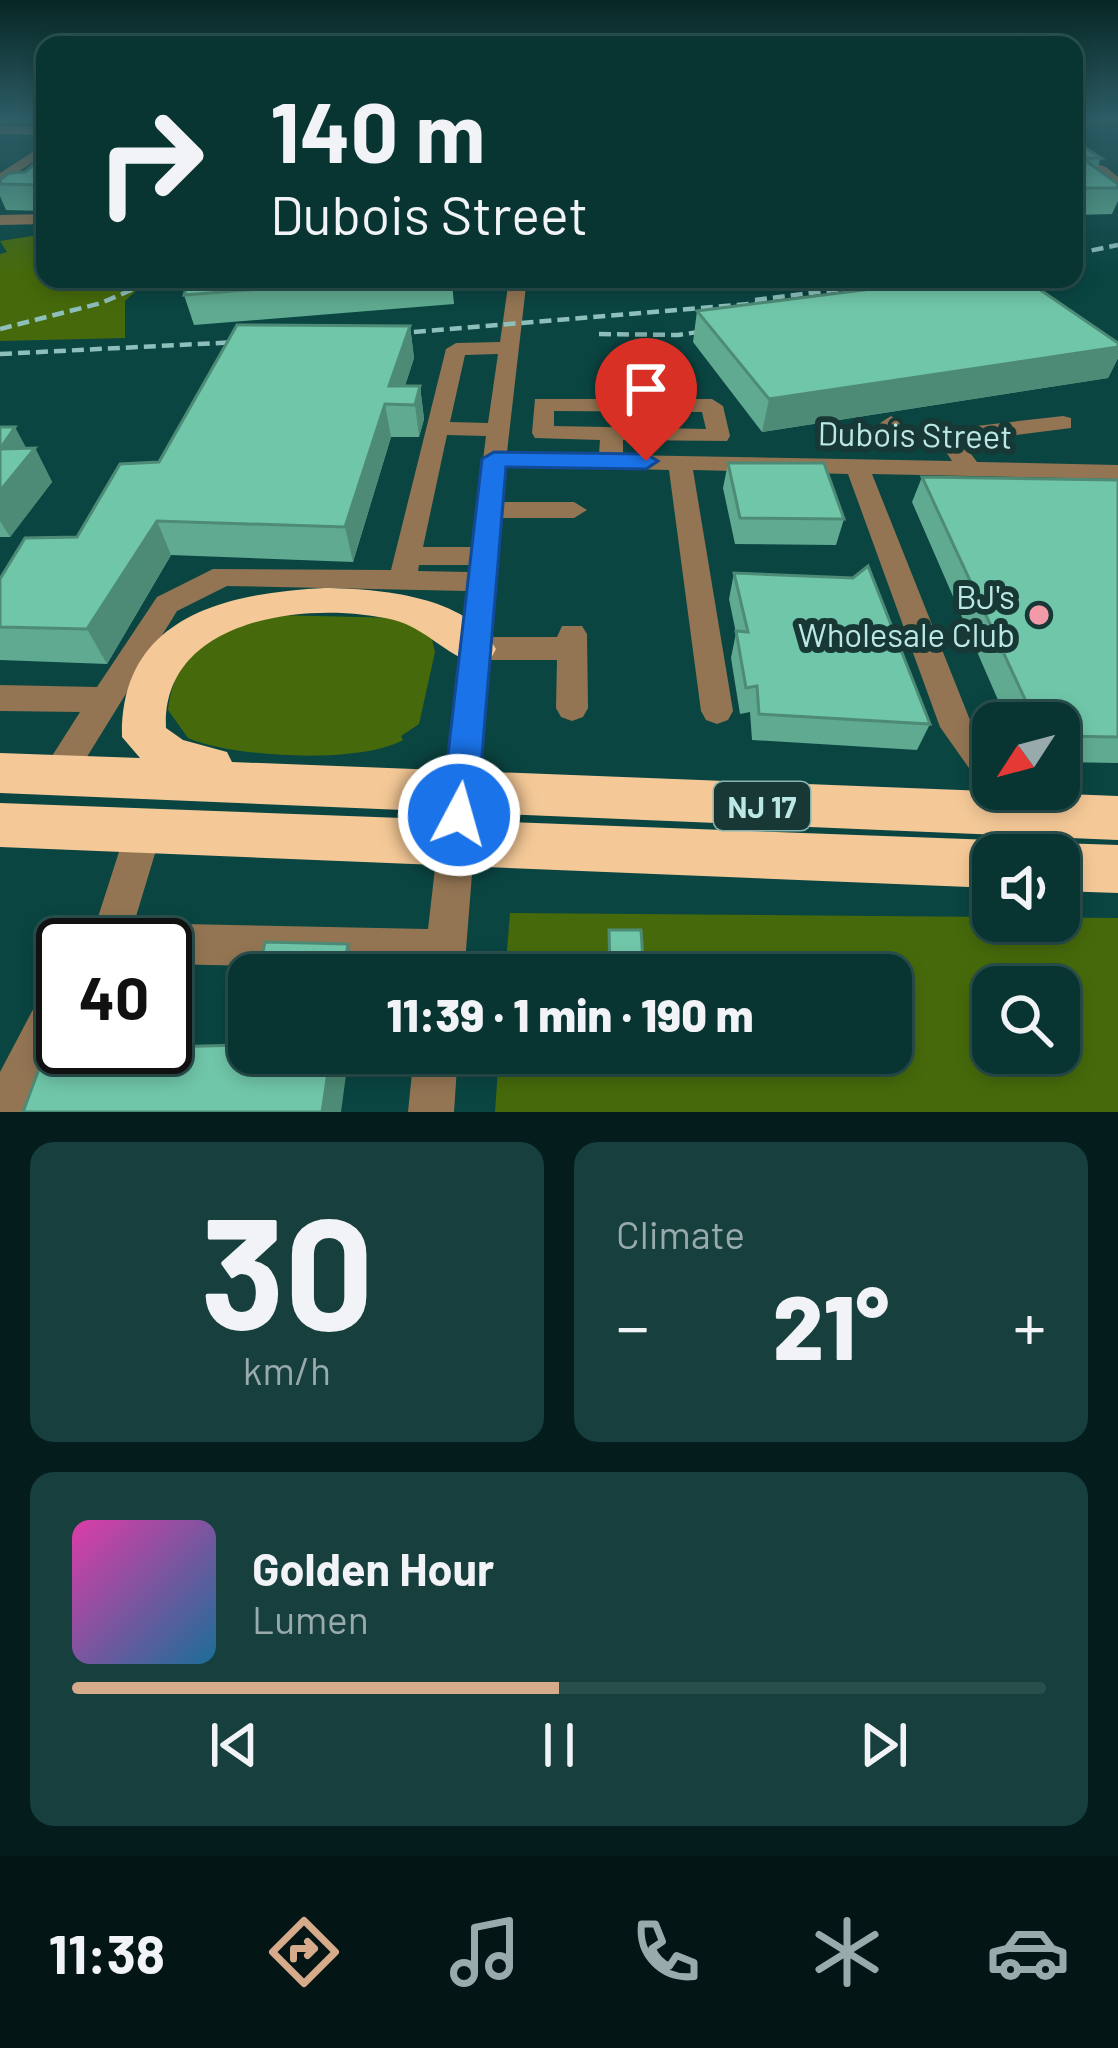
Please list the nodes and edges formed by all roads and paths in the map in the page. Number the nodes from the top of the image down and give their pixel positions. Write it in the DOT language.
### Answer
graph roads {
  1 [pos="1091,170"];
  2 [pos="1118,184"];
  3 [pos="36,219"];
  4 [pos="0,220"];
  5 [pos="517,288"];
  6 [pos="509,348"];
  7 [pos="892,423"];
  8 [pos="1063,423"];
  9 [pos="439,428"];
  10 [pos="498,430"];
  11 [pos="611,433"];
  12 [pos="947,437"];
  13 [pos="494,459"];
  14 [pos="611,461"];
  15 [pos="680,462"];
  16 [pos="856,466"];
  17 [pos="969,468"];
  18 [pos="1118,472"];
  19 [pos="489,510"];
  20 [pos="574,511"];
  21 [pos="405,568"];
  22 [pos="483,569"];
  23 [pos="476,649"];
  24 [pos="0,698"];
  25 [pos="103,700"];
  26 [pos="572,708"];
  27 [pos="717,711"];
  28 [pos="972,747"];
  29 [pos="0,772"];
  30 [pos="57,775"];
  31 [pos="279,782"];
  32 [pos="462,790"];
  33 [pos="1050,810"];
  34 [pos="1062,817"];
  35 [pos="1118,818"];
  36 [pos="0,825"];
  37 [pos="145,827"];
  38 [pos="455,840"];
  39 [pos="972,863"];
  40 [pos="1080,868"];
  41 [pos="1118,869"];
  42 [pos="115,918"];
  43 [pos="192,949"];
  44 [pos="294,954"];
  45 [pos="445,954"];
  46 [pos="36,1049"];
  47 [pos="434,1074"];
  48 [pos="4,1112"];
  49 [pos="431,1112"];
  1 -- 2 [label="street"];
  3 -- 4 [label="street"];
  5 -- 6 [label="street"];
  6 -- 9 [label="street"];
  6 -- 10 [label="street"];
  7 -- 12 [label="street"];
  8 -- 12 [label="street"];
  9 -- 10 [label="street"];
  9 -- 21 [label="street"];
  10 -- 13 [label="street"];
  11 -- 11 [label="street"];
  11 -- 14 [label="street"];
  12 -- 17 [label="street"];
  13 -- 14 [label="street, Dubois Street"];
  13 -- 19 [label="street"];
  14 -- 15 [label="street, Dubois Street"];
  15 -- 16 [label="street, Dubois Street"];
  15 -- 27 [label="street"];
  16 -- 17 [label="street, Dubois Street"];
  16 -- 28 [label="street"];
  17 -- 18 [label="street, Dubois Street"];
  19 -- 20 [label="street"];
  19 -- 22 [label="street"];
  21 -- 22 [label="street"];
  21 -- 25 [label="street"];
  22 -- 23 [label="street"];
  23 -- 26 [label="street"];
  23 -- 31 [label="highway"];
  23 -- 32 [label="street"];
  24 -- 25 [label="street"];
  25 -- 30 [label="street"];
  29 -- 30 [label="highway, NJ 17"];
  30 -- 31 [label="highway, NJ 17"];
  31 -- 32 [label="highway, NJ 17"];
  32 -- 34 [label="highway, NJ 17"];
  32 -- 38 [label="street"];
  33 -- 34 [label="street"];
  34 -- 35 [label="highway, NJ 17"];
  36 -- 37 [label="highway, NJ 17"];
  37 -- 38 [label="highway, NJ 17"];
  37 -- 42 [label="street"];
  38 -- 39 [label="highway, NJ 17"];
  38 -- 45 [label="street"];
  40 -- 41 [label="highway"];
  43 -- 44 [label="street"];
  46 -- 48 [label="street"];
  47 -- 49 [label="street"];
}
